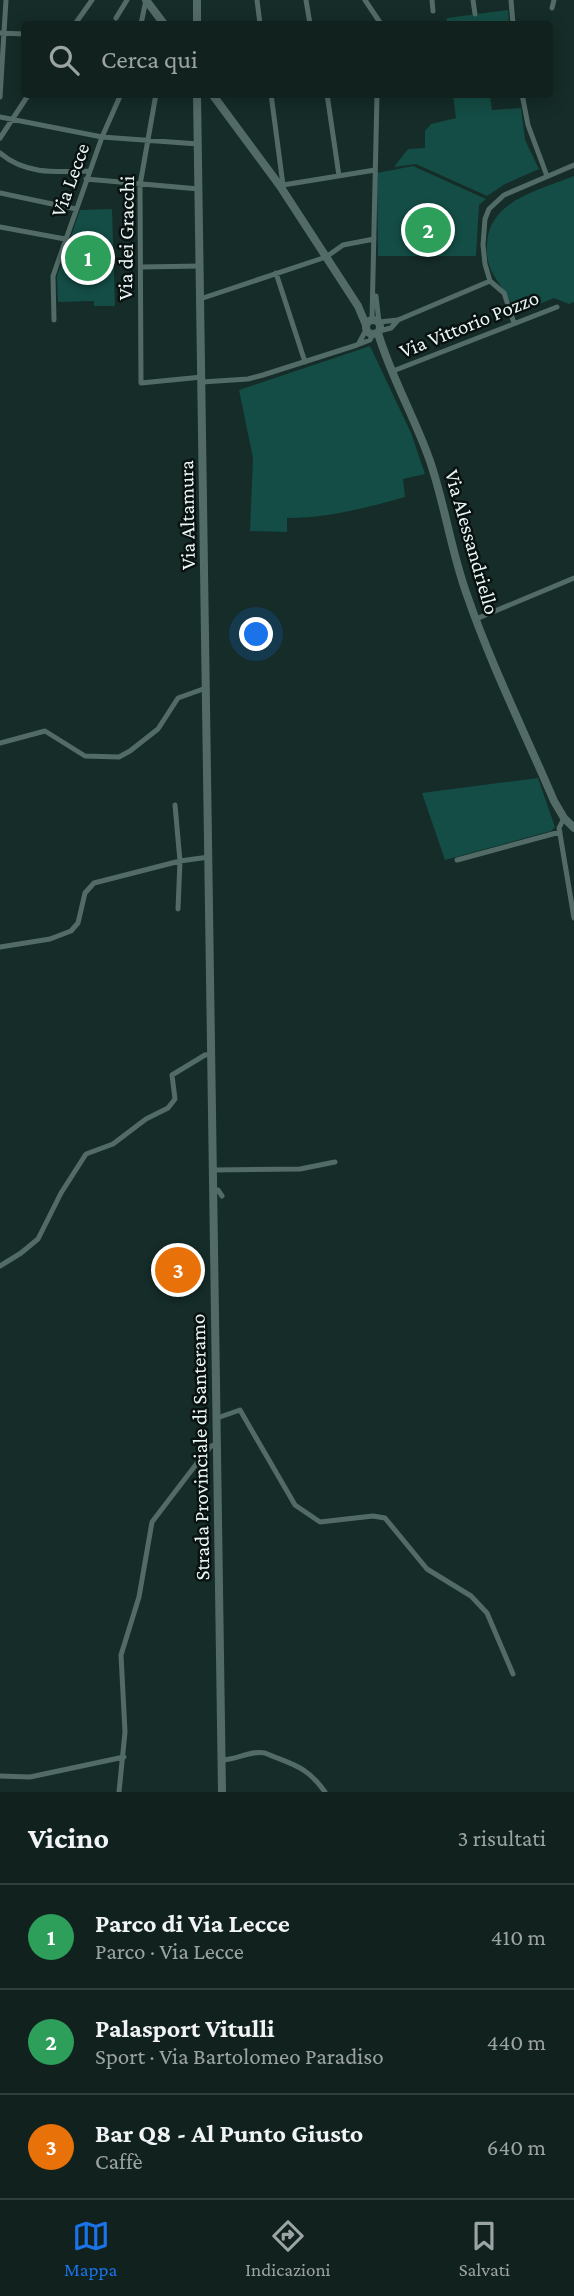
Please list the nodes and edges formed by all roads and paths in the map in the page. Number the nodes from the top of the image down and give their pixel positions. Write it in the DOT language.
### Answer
graph roads {
  1 [pos="5,0"];
  2 [pos="92,0"];
  3 [pos="127,0"];
  4 [pos="146,0"];
  5 [pos="197,0"];
  6 [pos="257,0"];
  7 [pos="306,0"];
  8 [pos="365,0"];
  9 [pos="432,0"];
  10 [pos="473,0"];
  11 [pos="511,0"];
  12 [pos="554,0"];
  13 [pos="552,8"];
  14 [pos="433,11"];
  15 [pos="475,14"];
  16 [pos="116,18"];
  17 [pos="77,21"];
  18 [pos="142,21"];
  19 [pos="162,21"];
  20 [pos="197,21"];
  21 [pos="260,21"];
  22 [pos="310,21"];
  23 [pos="379,21"];
  24 [pos="513,21"];
  25 [pos="2,33"];
  26 [pos="21,34"];
  27 [pos="0,97"];
  28 [pos="26,98"];
  29 [pos="119,98"];
  30 [pos="155,98"];
  31 [pos="197,98"];
  32 [pos="215,98"];
  33 [pos="271,98"];
  34 [pos="328,98"];
  35 [pos="377,98"];
  36 [pos="523,98"];
  37 [pos="0,117"];
  38 [pos="12,120"];
  39 [pos="102,137"];
  40 [pos="0,138"];
  41 [pos="148,141"];
  42 [pos="198,144"];
  43 [pos="0,153"];
  44 [pos="574,165"];
  45 [pos="375,170"];
  46 [pos="89,171"];
  47 [pos="339,176"];
  48 [pos="547,176"];
  49 [pos="86,179"];
  50 [pos="140,185"];
  51 [pos="282,186"];
  52 [pos="199,189"];
  53 [pos="0,193"];
  54 [pos="76,209"];
  55 [pos="0,227"];
  56 [pos="65,239"];
  57 [pos="374,239"];
  58 [pos="326,257"];
  59 [pos="200,266"];
  60 [pos="142,267"];
  61 [pos="276,274"];
  62 [pos="490,281"];
  63 [pos="200,299"];
  64 [pos="556,307"];
  65 [pos="54,320"];
  66 [pos="514,323"];
  67 [pos="373,328"];
  68 [pos="304,362"];
  69 [pos="393,371"];
  70 [pos="202,379"];
  71 [pos="574,578"];
  72 [pos="475,619"];
  73 [pos="206,688"];
  74 [pos="0,743"];
  75 [pos="175,805"];
  76 [pos="564,818"];
  77 [pos="574,828"];
  78 [pos="560,832"];
  79 [pos="209,858"];
  80 [pos="457,860"];
  81 [pos="180,861"];
  82 [pos="178,909"];
  83 [pos="574,918"];
  84 [pos="210,934"];
  85 [pos="0,947"];
  86 [pos="212,1054"];
  87 [pos="334,1162"];
  88 [pos="213,1170"];
  89 [pos="214,1190"];
  90 [pos="222,1196"];
  91 [pos="0,1266"];
  92 [pos="217,1419"];
  93 [pos="218,1444"];
  94 [pos="513,1674"];
  95 [pos="124,1757"];
  96 [pos="221,1760"];
  97 [pos="0,1776"];
  98 [pos="119,1792"];
  99 [pos="222,1792"];
  100 [pos="325,1792"];
  1 -- 25 [label="street"];
  2 -- 17 [label="street"];
  3 -- 16 [label="street"];
  4 -- 18 [label="street"];
  4 -- 19 [label="main road"];
  5 -- 20 [label="main road"];
  6 -- 21 [label="street"];
  7 -- 22 [label="street"];
  8 -- 23 [label="street"];
  9 -- 14 [label="street"];
  10 -- 15 [label="street"];
  11 -- 24 [label="street"];
  12 -- 13 [label="street"];
  25 -- 26 [label="street"];
  25 -- 27 [label="street"];
  28 -- 38 [label="street"];
  29 -- 39 [label="street, Via Lecce"];
  30 -- 41 [label="street, Via dei Gracchi"];
  31 -- 42 [label="main road, Via Altamura"];
  32 -- 51 [label="main road, Via Alessandriello"];
  33 -- 51 [label="street"];
  34 -- 47 [label="street"];
  35 -- 45 [label="street"];
  36 -- 48 [label="street"];
  37 -- 38 [label="street"];
  38 -- 39 [label="street"];
  38 -- 40 [label="street"];
  39 -- 41 [label="street"];
  39 -- 46 [label="street, Via Lecce"];
  41 -- 42 [label="street"];
  41 -- 50 [label="street, Via dei Gracchi"];
  42 -- 52 [label="main road, Via Altamura"];
  43 -- 46 [label="street"];
  44 -- 48 [label="street"];
  45 -- 47 [label="street"];
  45 -- 57 [label="street"];
  46 -- 49 [label="street, Via Lecce"];
  47 -- 51 [label="street"];
  48 -- 62 [label="street"];
  49 -- 50 [label="street"];
  49 -- 54 [label="street, Via Lecce"];
  50 -- 52 [label="street"];
  50 -- 60 [label="street, Via dei Gracchi"];
  51 -- 58 [label="main road, Via Alessandriello"];
  52 -- 59 [label="main road, Via Altamura"];
  53 -- 54 [label="street"];
  54 -- 56 [label="street, Via Lecce"];
  55 -- 56 [label="street"];
  56 -- 65 [label="street, Via Lecce"];
  57 -- 58 [label="street"];
  57 -- 67 [label="street"];
  58 -- 61 [label="street"];
  58 -- 67 [label="main road, Via Alessandriello"];
  59 -- 60 [label="street"];
  59 -- 63 [label="main road, Via Altamura"];
  60 -- 70 [label="street, Via dei Gracchi"];
  61 -- 63 [label="street"];
  61 -- 68 [label="street"];
  62 -- 66 [label="street"];
  62 -- 67 [label="street"];
  63 -- 70 [label="main road, Via Altamura"];
  64 -- 66 [label="street, Via Vittorio Pozzo"];
  66 -- 69 [label="street, Via Vittorio Pozzo"];
  67 -- 68 [label="street"];
  67 -- 69 [label="main road, Via Alessandriello"];
  68 -- 70 [label="street"];
  69 -- 72 [label="main road, Via Alessandriello"];
  70 -- 73 [label="main road, Via Altamura"];
  71 -- 72 [label="street"];
  72 -- 76 [label="main road, Via Alessandriello"];
  73 -- 74 [label="street"];
  73 -- 79 [label="main road, Via Altamura"];
  75 -- 81 [label="street"];
  76 -- 77 [label="main road, Via Alessandriello"];
  76 -- 78 [label="street"];
  78 -- 80 [label="street"];
  78 -- 83 [label="street"];
  79 -- 81 [label="street"];
  79 -- 84 [label="main road, Via Altamura"];
  81 -- 82 [label="street"];
  81 -- 85 [label="street"];
  84 -- 86 [label="main road, Strada Provinciale di Santeramo"];
  86 -- 88 [label="main road, Strada Provinciale di Santeramo"];
  86 -- 91 [label="street"];
  87 -- 88 [label="street"];
  88 -- 89 [label="main road, Strada Provinciale di Santeramo"];
  89 -- 90 [label="street"];
  89 -- 92 [label="main road, Strada Provinciale di Santeramo"];
  92 -- 93 [label="main road, Strada Provinciale di Santeramo"];
  92 -- 94 [label="street"];
  93 -- 95 [label="street"];
  93 -- 96 [label="main road, Strada Provinciale di Santeramo"];
  95 -- 97 [label="street"];
  95 -- 98 [label="street"];
  96 -- 99 [label="main road, Strada Provinciale di Santeramo"];
  96 -- 100 [label="street"];
}
